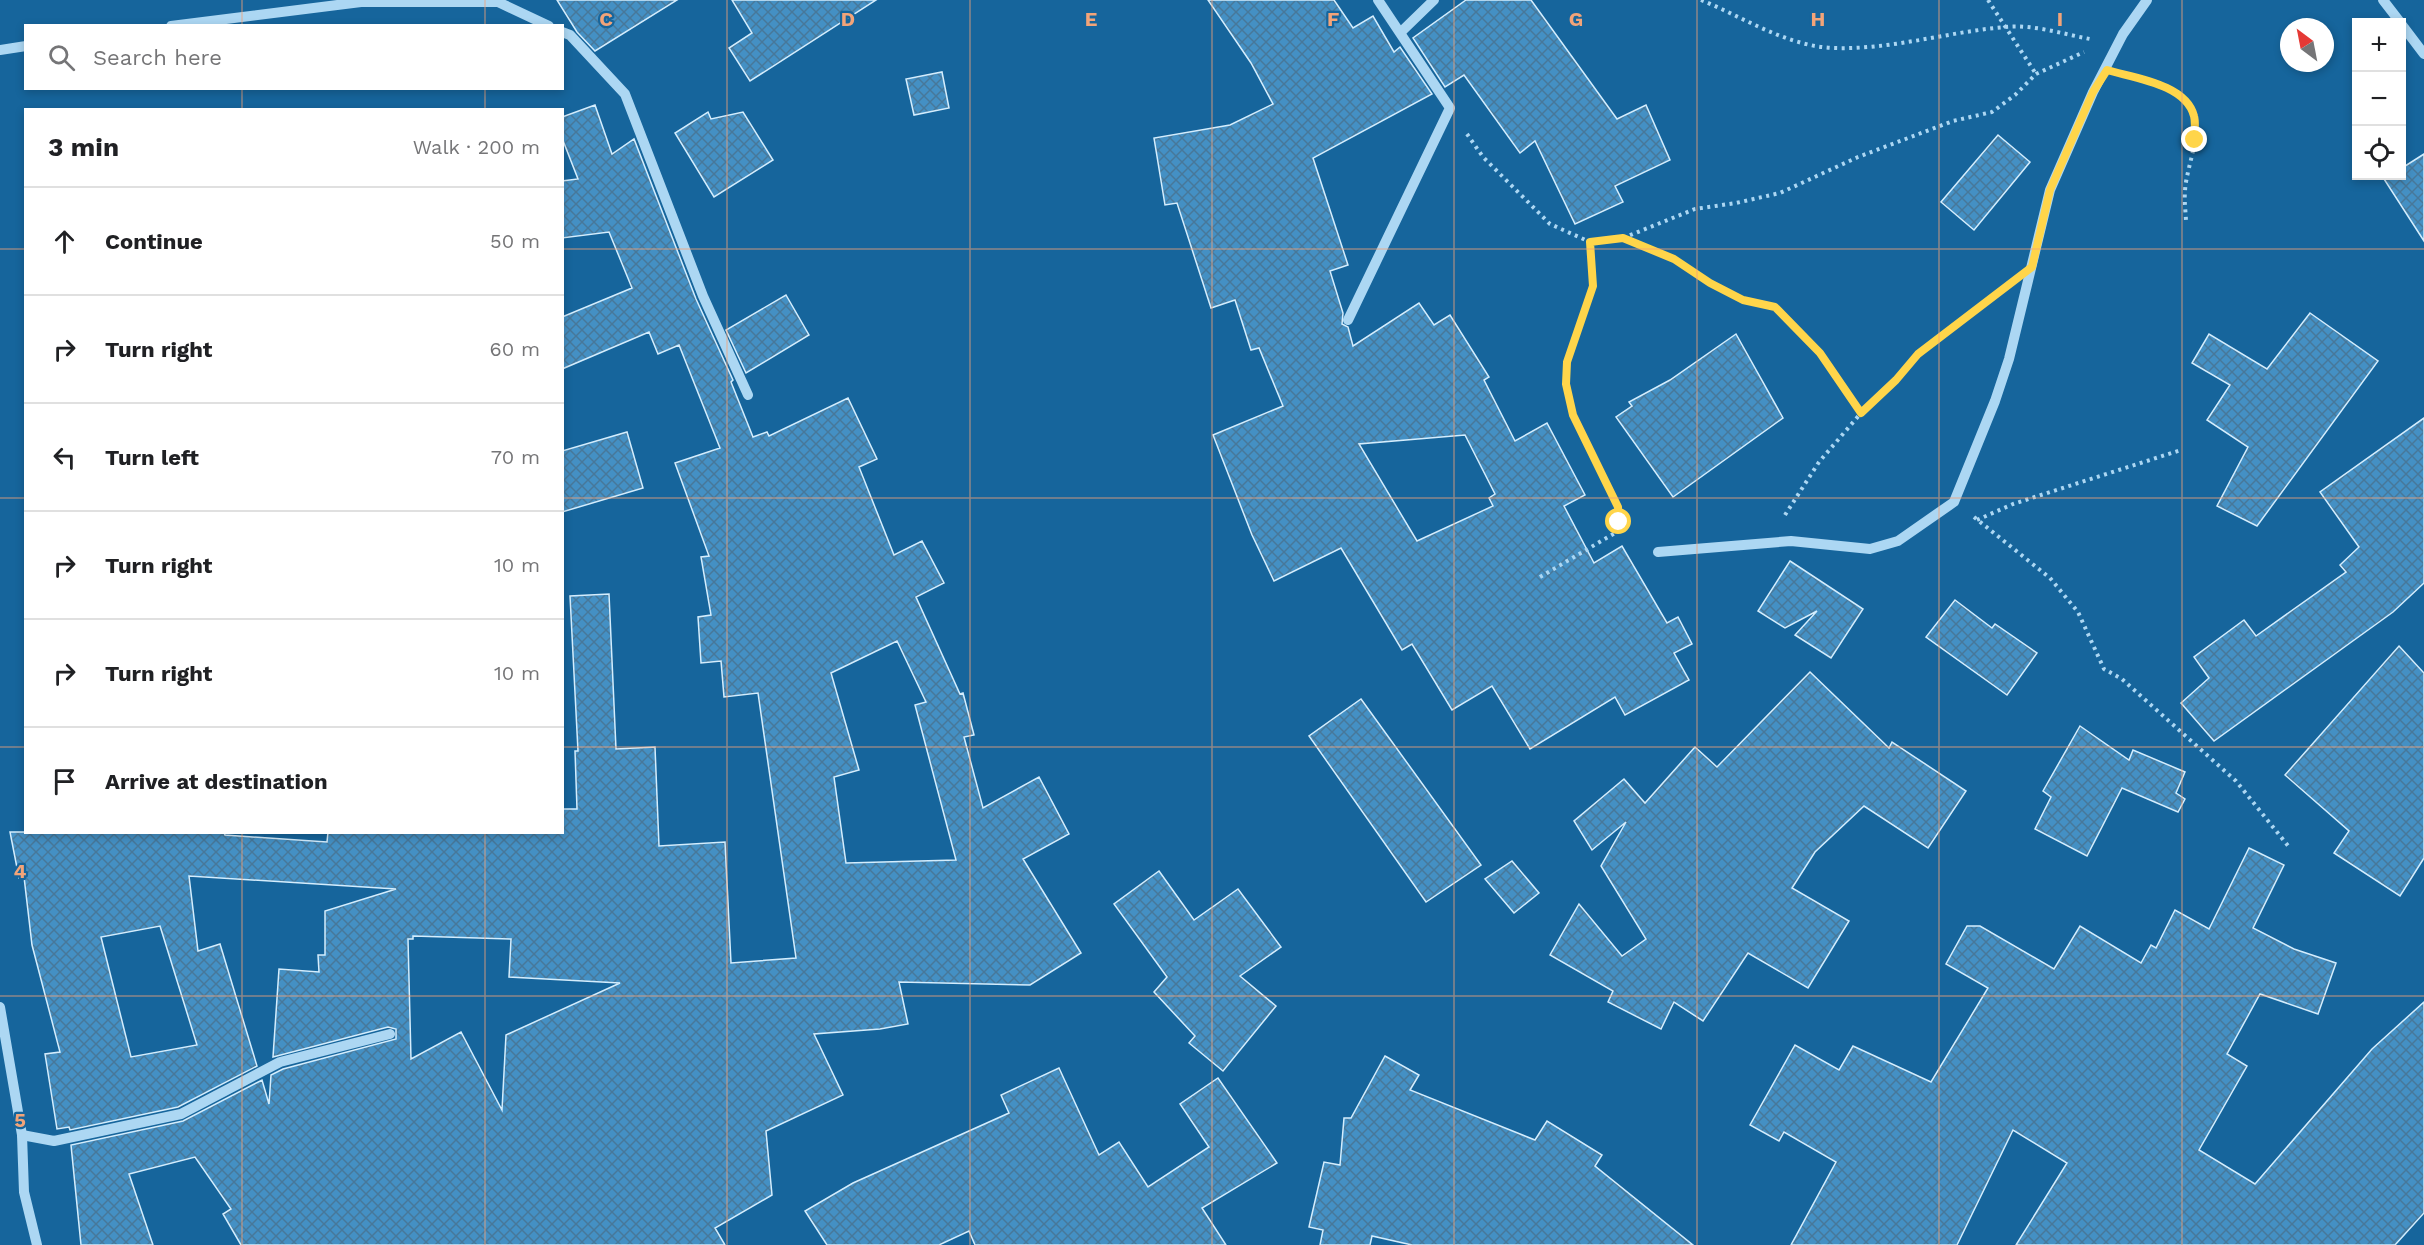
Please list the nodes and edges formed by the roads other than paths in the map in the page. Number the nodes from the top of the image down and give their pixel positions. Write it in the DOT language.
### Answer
graph roads {
  1 [pos="1378,0"];
  2 [pos="1434,0"];
  3 [pos="2147,0"];
  4 [pos="2387,2"];
  5 [pos="2397,18"];
  6 [pos="187,24"];
  7 [pos="545,24"];
  8 [pos="2406,31"];
  9 [pos="1401,32"];
  10 [pos="564,33"];
  11 [pos="24,46"];
  12 [pos="0,50"];
  13 [pos="2424,54"];
  14 [pos="1348,320"];
  15 [pos="748,395"];
  16 [pos="1658,552"];
  17 [pos="0,1007"];
  18 [pos="390,1034"];
  19 [pos="22,1135"];
  20 [pos="37,1245"];
  1 -- 9 [label="street"];
  2 -- 9 [label="street"];
  3 -- 16 [label="street"];
  4 -- 5 [label="street"];
  6 -- 7 [label="street"];
  8 -- 13 [label="street"];
  9 -- 14 [label="street"];
  10 -- 15 [label="street"];
  11 -- 12 [label="street"];
  17 -- 19 [label="street"];
  18 -- 19 [label="street"];
  19 -- 20 [label="street"];
}
